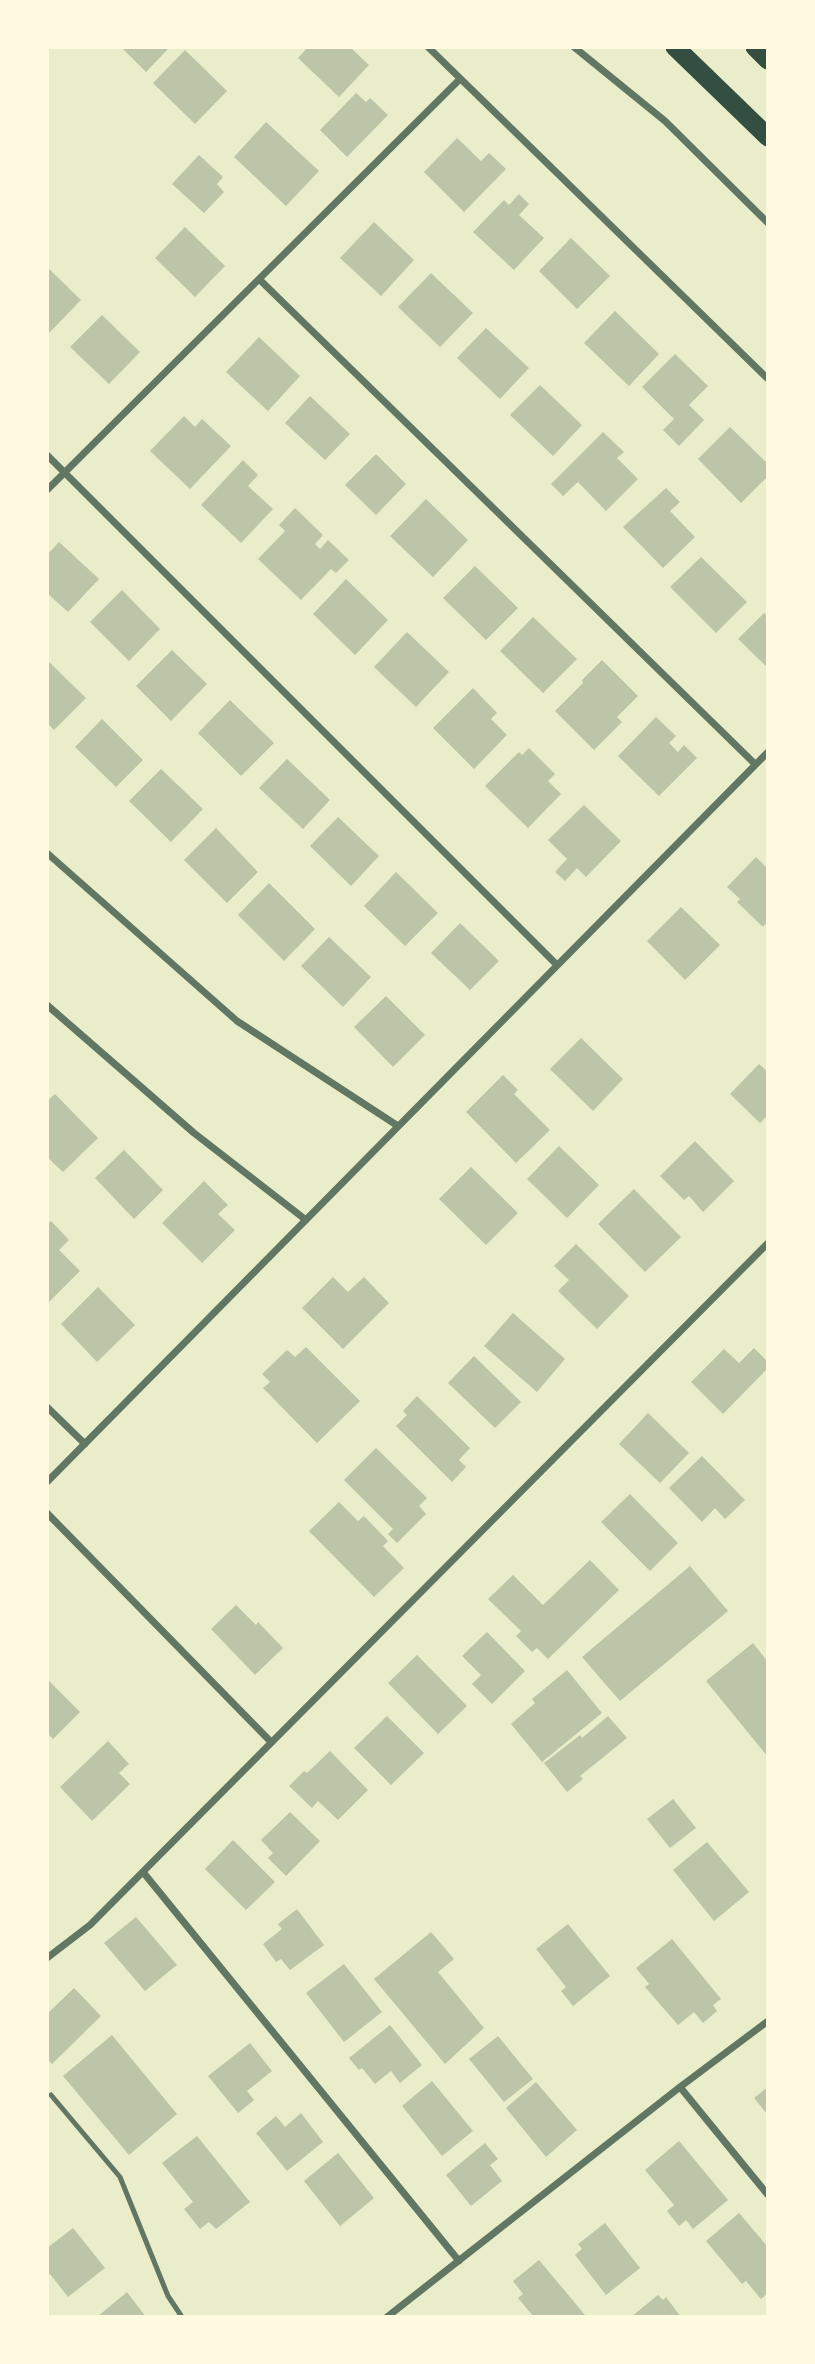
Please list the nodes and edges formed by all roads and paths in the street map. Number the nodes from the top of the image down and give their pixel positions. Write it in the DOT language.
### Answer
graph roads {
  1 [pos="428,47"];
  2 [pos="574,47"];
  3 [pos="675,47"];
  4 [pos="755,47"];
  5 [pos="768,60"];
  6 [pos="460,79"];
  7 [pos="768,137"];
  8 [pos="768,223"];
  9 [pos="260,280"];
  10 [pos="768,379"];
  11 [pos="47,455"];
  12 [pos="64,472"];
  13 [pos="47,490"];
  14 [pos="768,751"];
  15 [pos="755,764"];
  16 [pos="47,853"];
  17 [pos="557,965"];
  18 [pos="47,1005"];
  19 [pos="398,1126"];
  20 [pos="306,1220"];
  21 [pos="768,1243"];
  22 [pos="47,1407"];
  23 [pos="85,1444"];
  24 [pos="47,1482"];
  25 [pos="47,1513"];
  26 [pos="271,1742"];
  27 [pos="143,1872"];
  28 [pos="47,1958"];
  29 [pos="768,2021"];
  30 [pos="680,2087"];
  31 [pos="51,2095"];
  32 [pos="768,2195"];
  33 [pos="458,2261"];
  34 [pos="182,2317"];
  35 [pos="387,2317"];
  1 -- 6 [label="street"];
  2 -- 8 [label="street"];
  3 -- 7 [label="highway"];
  4 -- 5 [label="highway"];
  6 -- 9 [label="street"];
  6 -- 10 [label="street"];
  9 -- 12 [label="street"];
  9 -- 15 [label="street"];
  11 -- 12 [label="street"];
  12 -- 13 [label="street"];
  12 -- 17 [label="street"];
  14 -- 15 [label="street"];
  15 -- 17 [label="street"];
  16 -- 19 [label="street"];
  17 -- 19 [label="street"];
  18 -- 20 [label="street"];
  19 -- 20 [label="street"];
  20 -- 23 [label="street"];
  21 -- 26 [label="street"];
  22 -- 23 [label="street"];
  23 -- 24 [label="street"];
  25 -- 26 [label="street"];
  26 -- 27 [label="street"];
  27 -- 28 [label="street"];
  27 -- 33 [label="street"];
  29 -- 30 [label="street"];
  30 -- 32 [label="street"];
  30 -- 33 [label="street"];
  31 -- 34 [label="lane"];
  33 -- 35 [label="street"];
}
